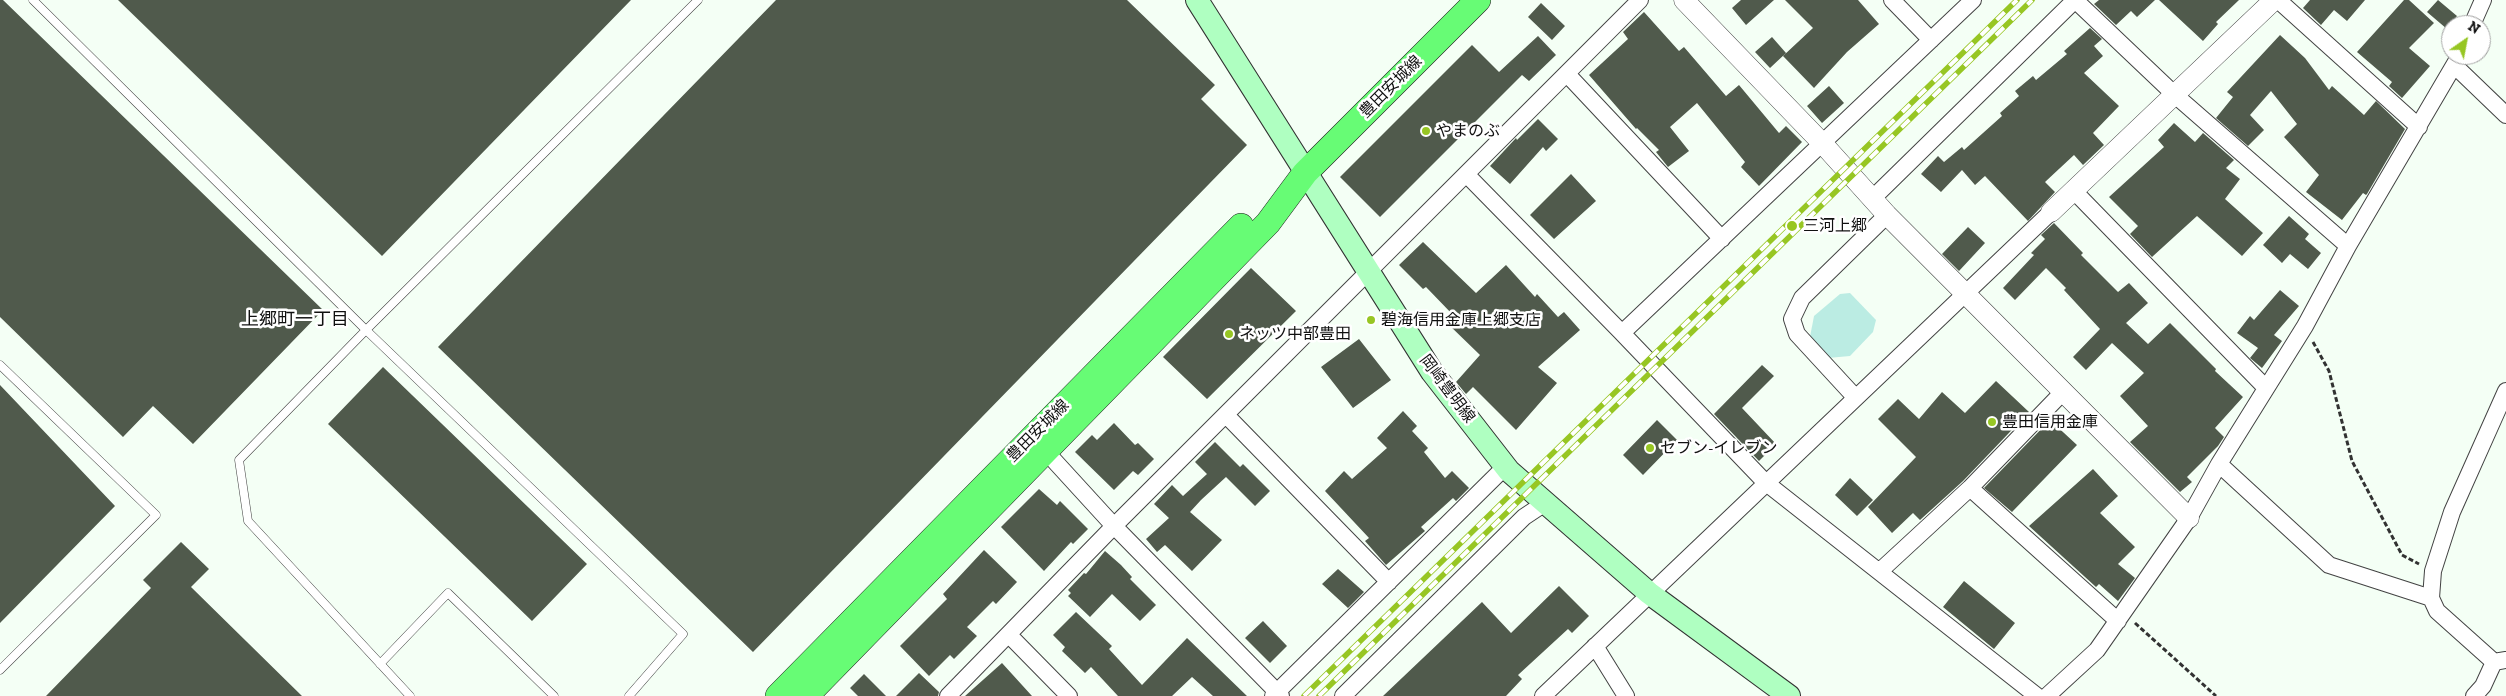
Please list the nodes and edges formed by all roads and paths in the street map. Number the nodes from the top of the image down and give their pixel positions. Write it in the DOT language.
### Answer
graph roads {
  1 [pos="33,0"];
  2 [pos="698,0"];
  3 [pos="1197,0"];
  4 [pos="1478,0"];
  5 [pos="1640,0"];
  6 [pos="1684,0"];
  7 [pos="1892,0"];
  8 [pos="1974,0"];
  9 [pos="2075,0"];
  10 [pos="2274,0"];
  11 [pos="2278,0"];
  12 [pos="2483,0"];
  13 [pos="2476,15"];
  14 [pos="1931,40"];
  15 [pos="2455,65"];
  16 [pos="2461,65"];
  17 [pos="1567,74"];
  18 [pos="2174,95"];
  19 [pos="2506,115"];
  20 [pos="2420,126"];
  21 [pos="1823,144"];
  22 [pos="1305,174"];
  23 [pos="1466,174"];
  24 [pos="2074,190"];
  25 [pos="1873,198"];
  26 [pos="2051,212"];
  27 [pos="1887,215"];
  28 [pos="1722,239"];
  29 [pos="2348,246"];
  30 [pos="1368,273"];
  31 [pos="1965,293"];
  32 [pos="2305,326"];
  33 [pos="366,330"];
  34 [pos="1622,334"];
  35 [pos="0,365"];
  36 [pos="2265,388"];
  37 [pos="2506,391"];
  38 [pos="2062,393"];
  39 [pos="1854,397"];
  40 [pos="1226,415"];
  41 [pos="1039,445"];
  42 [pos="2219,464"];
  43 [pos="1506,466"];
  44 [pos="1766,482"];
  45 [pos="1970,488"];
  46 [pos="1545,503"];
  47 [pos="2189,518"];
  48 [pos="1114,526"];
  49 [pos="1880,571"];
  50 [pos="2433,571"];
  51 [pos="1389,582"];
  52 [pos="1649,593"];
  53 [pos="2431,598"];
  54 [pos="2118,621"];
  55 [pos="1009,635"];
  56 [pos="1595,646"];
  57 [pos="2500,661"];
  58 [pos="380,664"];
  59 [pos="0,670"];
  60 [pos="814,687"];
  61 [pos="1277,694"];
  62 [pos="410,696"];
  63 [pos="554,696"];
  64 [pos="628,696"];
  65 [pos="778,696"];
  66 [pos="948,696"];
  67 [pos="1069,696"];
  68 [pos="1343,696"];
  69 [pos="1543,696"];
  70 [pos="1626,696"];
  71 [pos="1789,696"];
  72 [pos="2037,696"];
  73 [pos="2047,696"];
  74 [pos="2216,696"];
  75 [pos="2474,696"];
  1 -- 33 [label="lane"];
  2 -- 33 [label="lane"];
  3 -- 22 [label="main road, 岡崎豊明線"];
  4 -- 22 [label="main road, 豊田安城線"];
  5 -- 17 [label="street"];
  6 -- 21 [label="street"];
  7 -- 14 [label="street"];
  8 -- 14 [label="street"];
  9 -- 18 [label="street"];
  9 -- 25 [label="street"];
  10 -- 18 [label="street"];
  11 -- 20 [label="street"];
  12 -- 13 [label="street"];
  14 -- 21 [label="street"];
  15 -- 20 [label="street"];
  16 -- 19 [label="street"];
  17 -- 23 [label="street"];
  17 -- 28 [label="street"];
  18 -- 24 [label="street"];
  18 -- 29 [label="street"];
  20 -- 29 [label="street"];
  21 -- 25 [label="street"];
  21 -- 28 [label="street"];
  22 -- 30 [label="main road, 岡崎豊明線"];
  22 -- 41 [label="main road, 豊田安城線"];
  23 -- 30 [label="street"];
  23 -- 34 [label="street"];
  24 -- 26 [label="street"];
  24 -- 36 [label="street"];
  25 -- 27 [label="street"];
  26 -- 31 [label="street"];
  27 -- 31 [label="street"];
  27 -- 39 [label="street"];
  28 -- 34 [label="street"];
  29 -- 32 [label="street"];
  30 -- 40 [label="street"];
  30 -- 43 [label="main road, 岡崎豊明線"];
  31 -- 38 [label="street"];
  31 -- 39 [label="street"];
  32 -- 36 [label="street"];
  32 -- 50 [label="path"];
  33 -- 58 [label="lane"];
  33 -- 64 [label="lane"];
  34 -- 44 [label="street"];
  35 -- 59 [label="lane"];
  36 -- 42 [label="street"];
  37 -- 50 [label="street"];
  38 -- 45 [label="street"];
  38 -- 47 [label="street"];
  39 -- 44 [label="street"];
  40 -- 48 [label="street"];
  40 -- 51 [label="street"];
  41 -- 48 [label="street"];
  41 -- 60 [label="main road, 豊田安城線"];
  42 -- 47 [label="street"];
  42 -- 53 [label="street"];
  43 -- 46 [label="main road, 岡崎豊明線"];
  43 -- 51 [label="street"];
  44 -- 49 [label="street"];
  44 -- 52 [label="street"];
  45 -- 49 [label="street"];
  45 -- 54 [label="street"];
  46 -- 52 [label="main road, 岡崎豊明線"];
  46 -- 68 [label="street"];
  47 -- 54 [label="street"];
  48 -- 55 [label="street"];
  48 -- 61 [label="street"];
  49 -- 72 [label="street"];
  50 -- 53 [label="street"];
  51 -- 61 [label="street"];
  52 -- 56 [label="street"];
  52 -- 71 [label="main road, 岡崎豊明線"];
  53 -- 57 [label="street"];
  54 -- 73 [label="street"];
  54 -- 74 [label="path"];
  55 -- 66 [label="street"];
  55 -- 67 [label="street"];
  56 -- 69 [label="street"];
  56 -- 70 [label="street"];
  57 -- 75 [label="street"];
  58 -- 62 [label="lane"];
  58 -- 63 [label="lane"];
  60 -- 65 [label="main road, 豊田安城線"];
}
